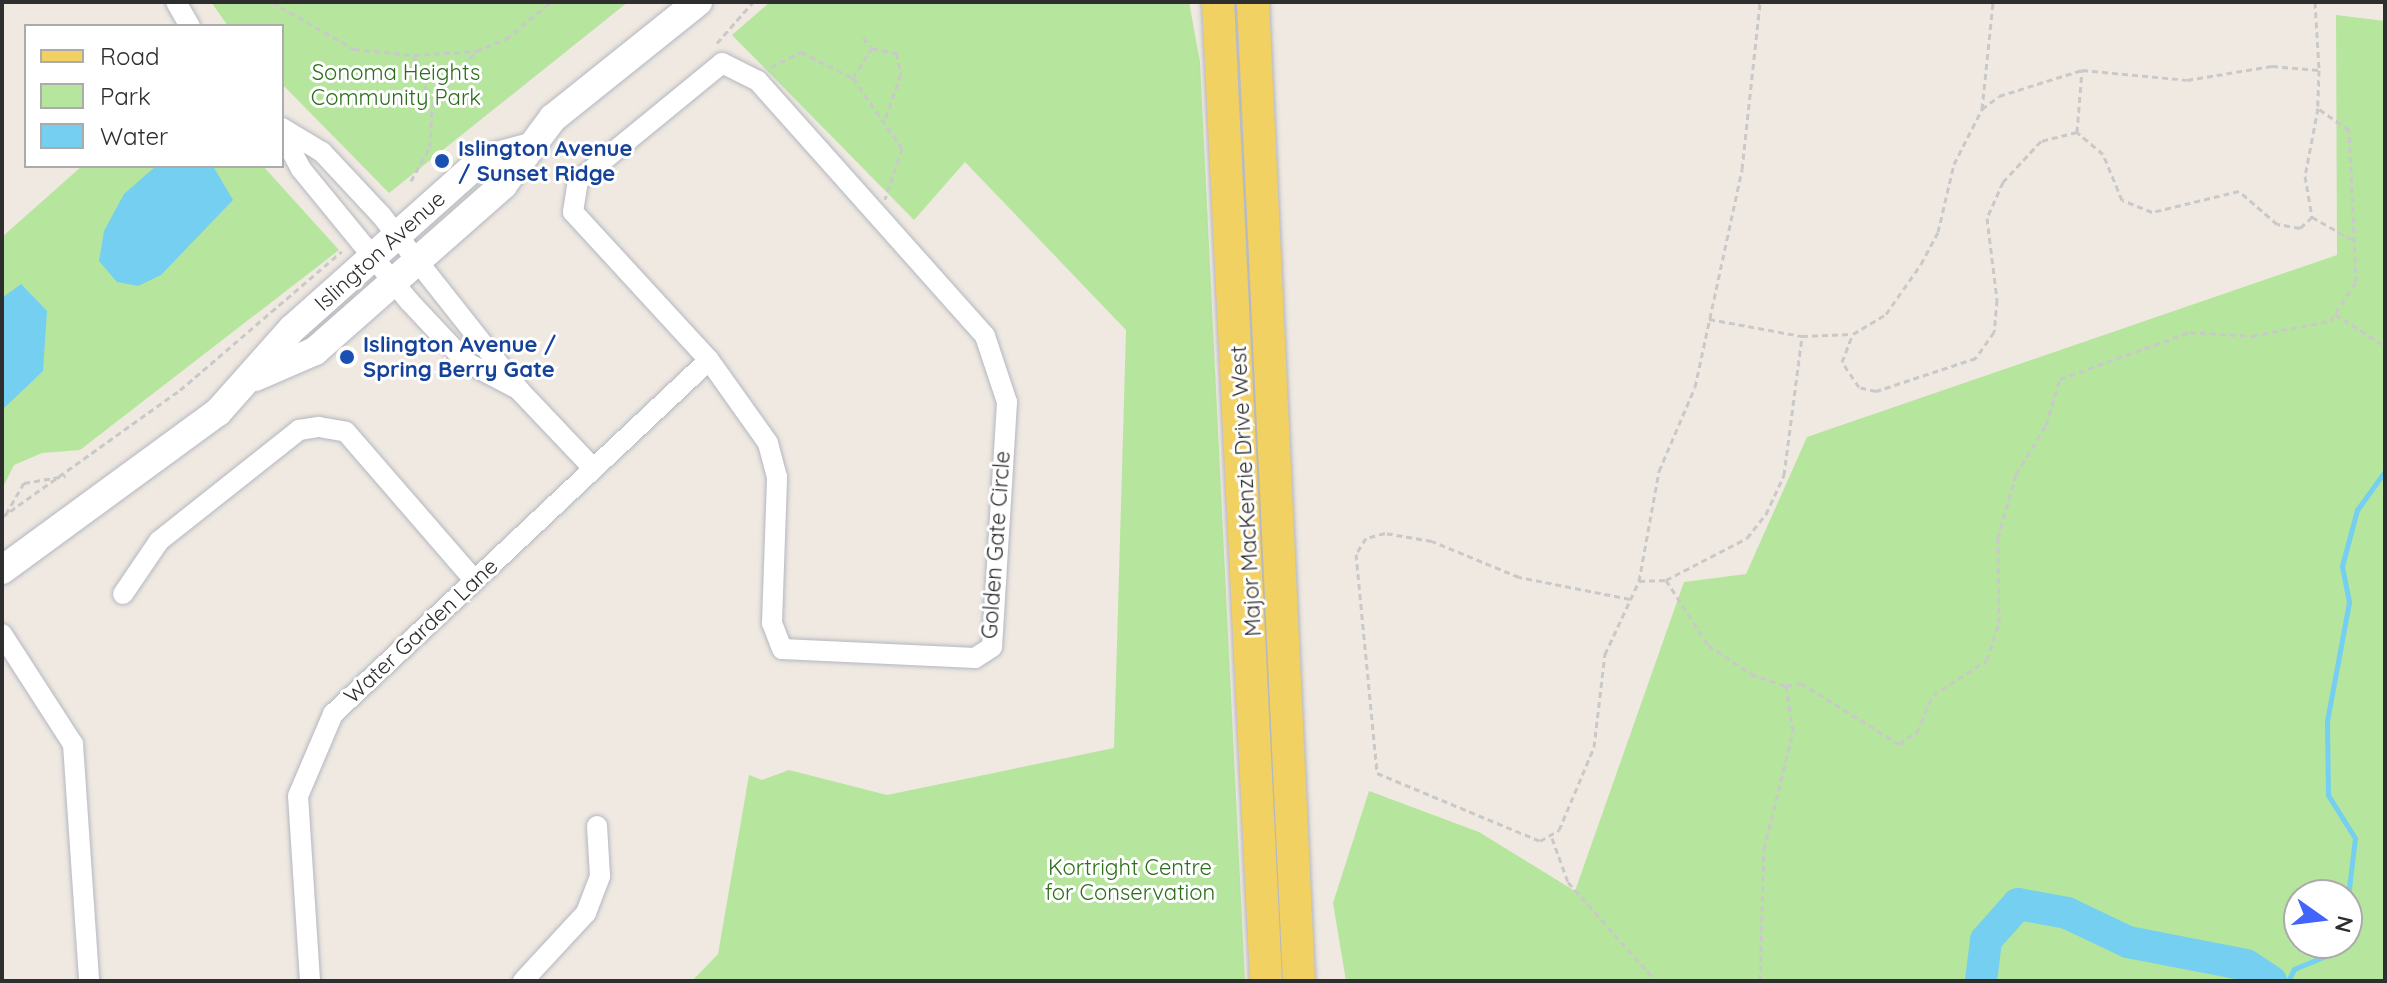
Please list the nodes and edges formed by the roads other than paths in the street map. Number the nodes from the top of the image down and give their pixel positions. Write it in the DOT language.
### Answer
graph roads {
  1 [pos="176,2"];
  2 [pos="698,2"];
  3 [pos="1218,2"];
  4 [pos="1253,2"];
  5 [pos="189,24"];
  6 [pos="284,132"];
  7 [pos="284,135"];
  8 [pos="530,147"];
  9 [pos="397,236"];
  10 [pos="376,255"];
  11 [pos="416,262"];
  12 [pos="395,281"];
  13 [pos="709,360"];
  14 [pos="247,380"];
  15 [pos="519,390"];
  16 [pos="593,468"];
  17 [pos="2,570"];
  18 [pos="475,581"];
  19 [pos="123,594"];
  20 [pos="2,634"];
  21 [pos="597,826"];
  22 [pos="89,981"];
  23 [pos="310,981"];
  24 [pos="523,981"];
  25 [pos="1266,981"];
  26 [pos="1299,981"];
  1 -- 5 [label="street"];
  2 -- 8 [label="main road, Islington Avenue"];
  3 -- 25 [label="main road, Major MacKenzie Drive West"];
  4 -- 26 [label="main road, Major MacKenzie Drive West"];
  6 -- 9 [label="street"];
  7 -- 10 [label="street"];
  8 -- 9 [label="main road, Islington Avenue"];
  8 -- 11 [label="main road, Islington Avenue"];
  9 -- 10 [label="main road, Islington Avenue"];
  9 -- 11 [label="street"];
  10 -- 12 [label="street"];
  10 -- 14 [label="main road, Islington Avenue"];
  11 -- 12 [label="main road, Islington Avenue"];
  11 -- 15 [label="street"];
  12 -- 14 [label="main road, Islington Avenue"];
  12 -- 15 [label="street"];
  13 -- 13 [label="street, Golden Gate Circle"];
  13 -- 16 [label="street, Water Garden Lane"];
  14 -- 17 [label="main road, Islington Avenue"];
  15 -- 16 [label="street"];
  16 -- 18 [label="street, Water Garden Lane"];
  18 -- 19 [label="street"];
  18 -- 23 [label="street, Water Garden Lane"];
  20 -- 22 [label="street"];
  21 -- 24 [label="street"];
}
